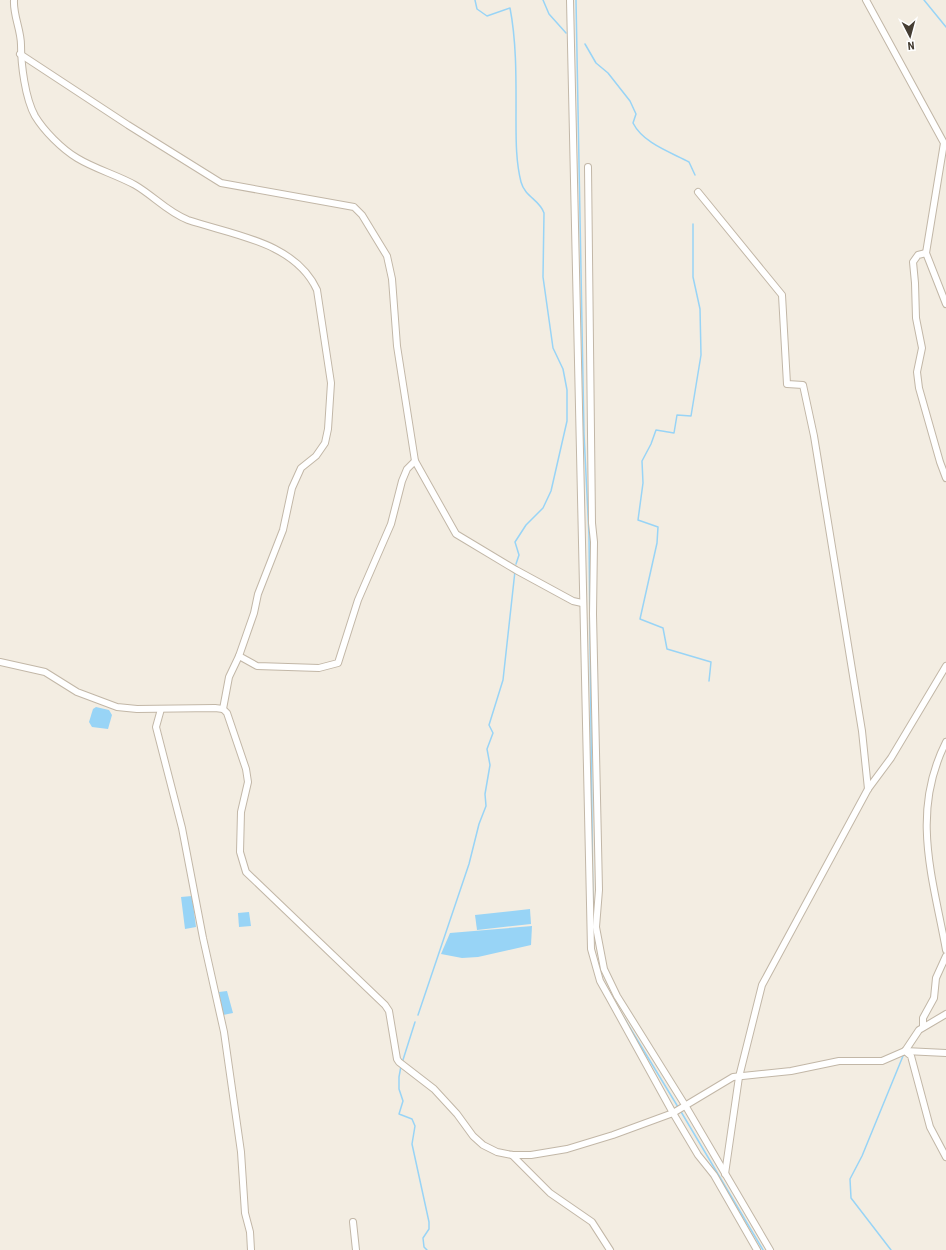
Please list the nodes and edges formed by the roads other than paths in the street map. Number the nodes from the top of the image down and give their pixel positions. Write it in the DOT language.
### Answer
graph roads {
  1 [pos="14,0"];
  2 [pos="570,0"];
  3 [pos="866,0"];
  4 [pos="20,54"];
  5 [pos="588,167"];
  6 [pos="698,192"];
  7 [pos="926,253"];
  8 [pos="946,304"];
  9 [pos="415,462"];
  10 [pos="946,478"];
  11 [pos="582,603"];
  12 [pos="239,656"];
  13 [pos="0,662"];
  14 [pos="946,666"];
  15 [pos="161,709"];
  16 [pos="224,709"];
  17 [pos="946,742"];
  18 [pos="868,789"];
  19 [pos="946,950"];
  20 [pos="946,956"];
  21 [pos="946,1014"];
  22 [pos="923,1027"];
  23 [pos="905,1051"];
  24 [pos="946,1053"];
  25 [pos="739,1077"];
  26 [pos="684,1105"];
  27 [pos="673,1113"];
  28 [pos="512,1155"];
  29 [pos="946,1157"];
  30 [pos="725,1174"];
  31 [pos="354,1222"];
  32 [pos="251,1250"];
  33 [pos="356,1250"];
  34 [pos="610,1250"];
  35 [pos="757,1250"];
  36 [pos="770,1250"];
  1 -- 4 [label="street"];
  2 -- 11 [label="street"];
  3 -- 7 [label="street"];
  4 -- 9 [label="street"];
  4 -- 12 [label="street"];
  5 -- 26 [label="street"];
  6 -- 18 [label="street"];
  7 -- 8 [label="street"];
  7 -- 10 [label="street"];
  9 -- 11 [label="street"];
  9 -- 12 [label="street"];
  11 -- 27 [label="street"];
  12 -- 16 [label="street"];
  13 -- 15 [label="street"];
  14 -- 18 [label="street"];
  15 -- 16 [label="street"];
  15 -- 32 [label="street"];
  16 -- 28 [label="street"];
  17 -- 19 [label="street"];
  18 -- 25 [label="street"];
  20 -- 22 [label="street"];
  21 -- 22 [label="street"];
  22 -- 23 [label="street"];
  23 -- 24 [label="street"];
  23 -- 25 [label="street"];
  23 -- 29 [label="street"];
  25 -- 26 [label="street"];
  25 -- 30 [label="street"];
  26 -- 27 [label="street"];
  26 -- 30 [label="street"];
  27 -- 28 [label="street"];
  27 -- 35 [label="street"];
  28 -- 34 [label="street"];
  30 -- 36 [label="street"];
  31 -- 33 [label="street"];
}
